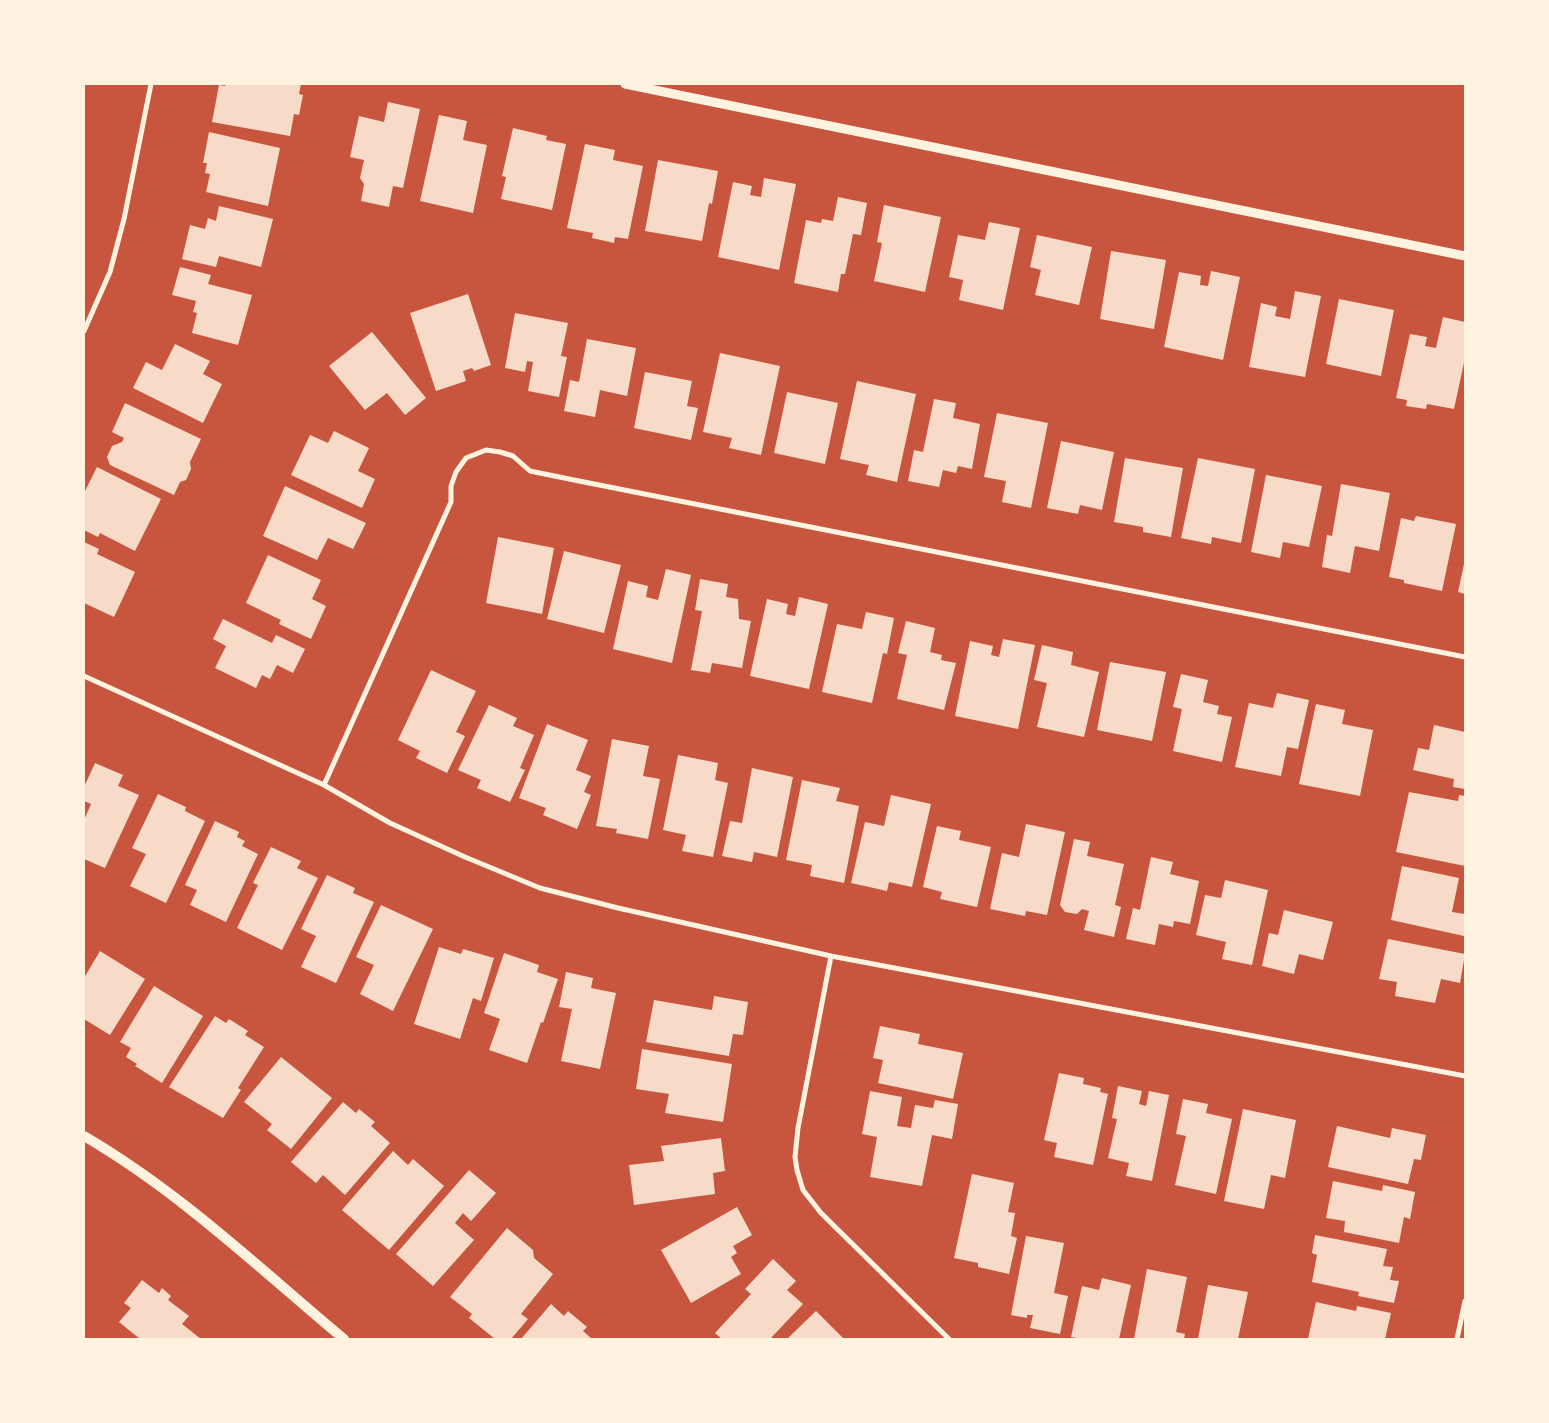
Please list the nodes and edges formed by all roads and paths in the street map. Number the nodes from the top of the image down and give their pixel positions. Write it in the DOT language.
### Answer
graph roads {
  1 [pos="151,84"];
  2 [pos="625,84"];
  3 [pos="1465,256"];
  4 [pos="84,331"];
  5 [pos="1465,658"];
  6 [pos="84,676"];
  7 [pos="324,785"];
  8 [pos="831,956"];
  9 [pos="1465,1076"];
  10 [pos="84,1136"];
  11 [pos="1465,1301"];
  12 [pos="344,1339"];
  13 [pos="949,1339"];
  14 [pos="1457,1339"];
  1 -- 4 [label="street"];
  2 -- 3 [label="street"];
  5 -- 7 [label="street"];
  6 -- 7 [label="street"];
  7 -- 8 [label="street"];
  8 -- 9 [label="street"];
  8 -- 13 [label="street"];
  10 -- 12 [label="main road"];
  11 -- 14 [label="street"];
}
